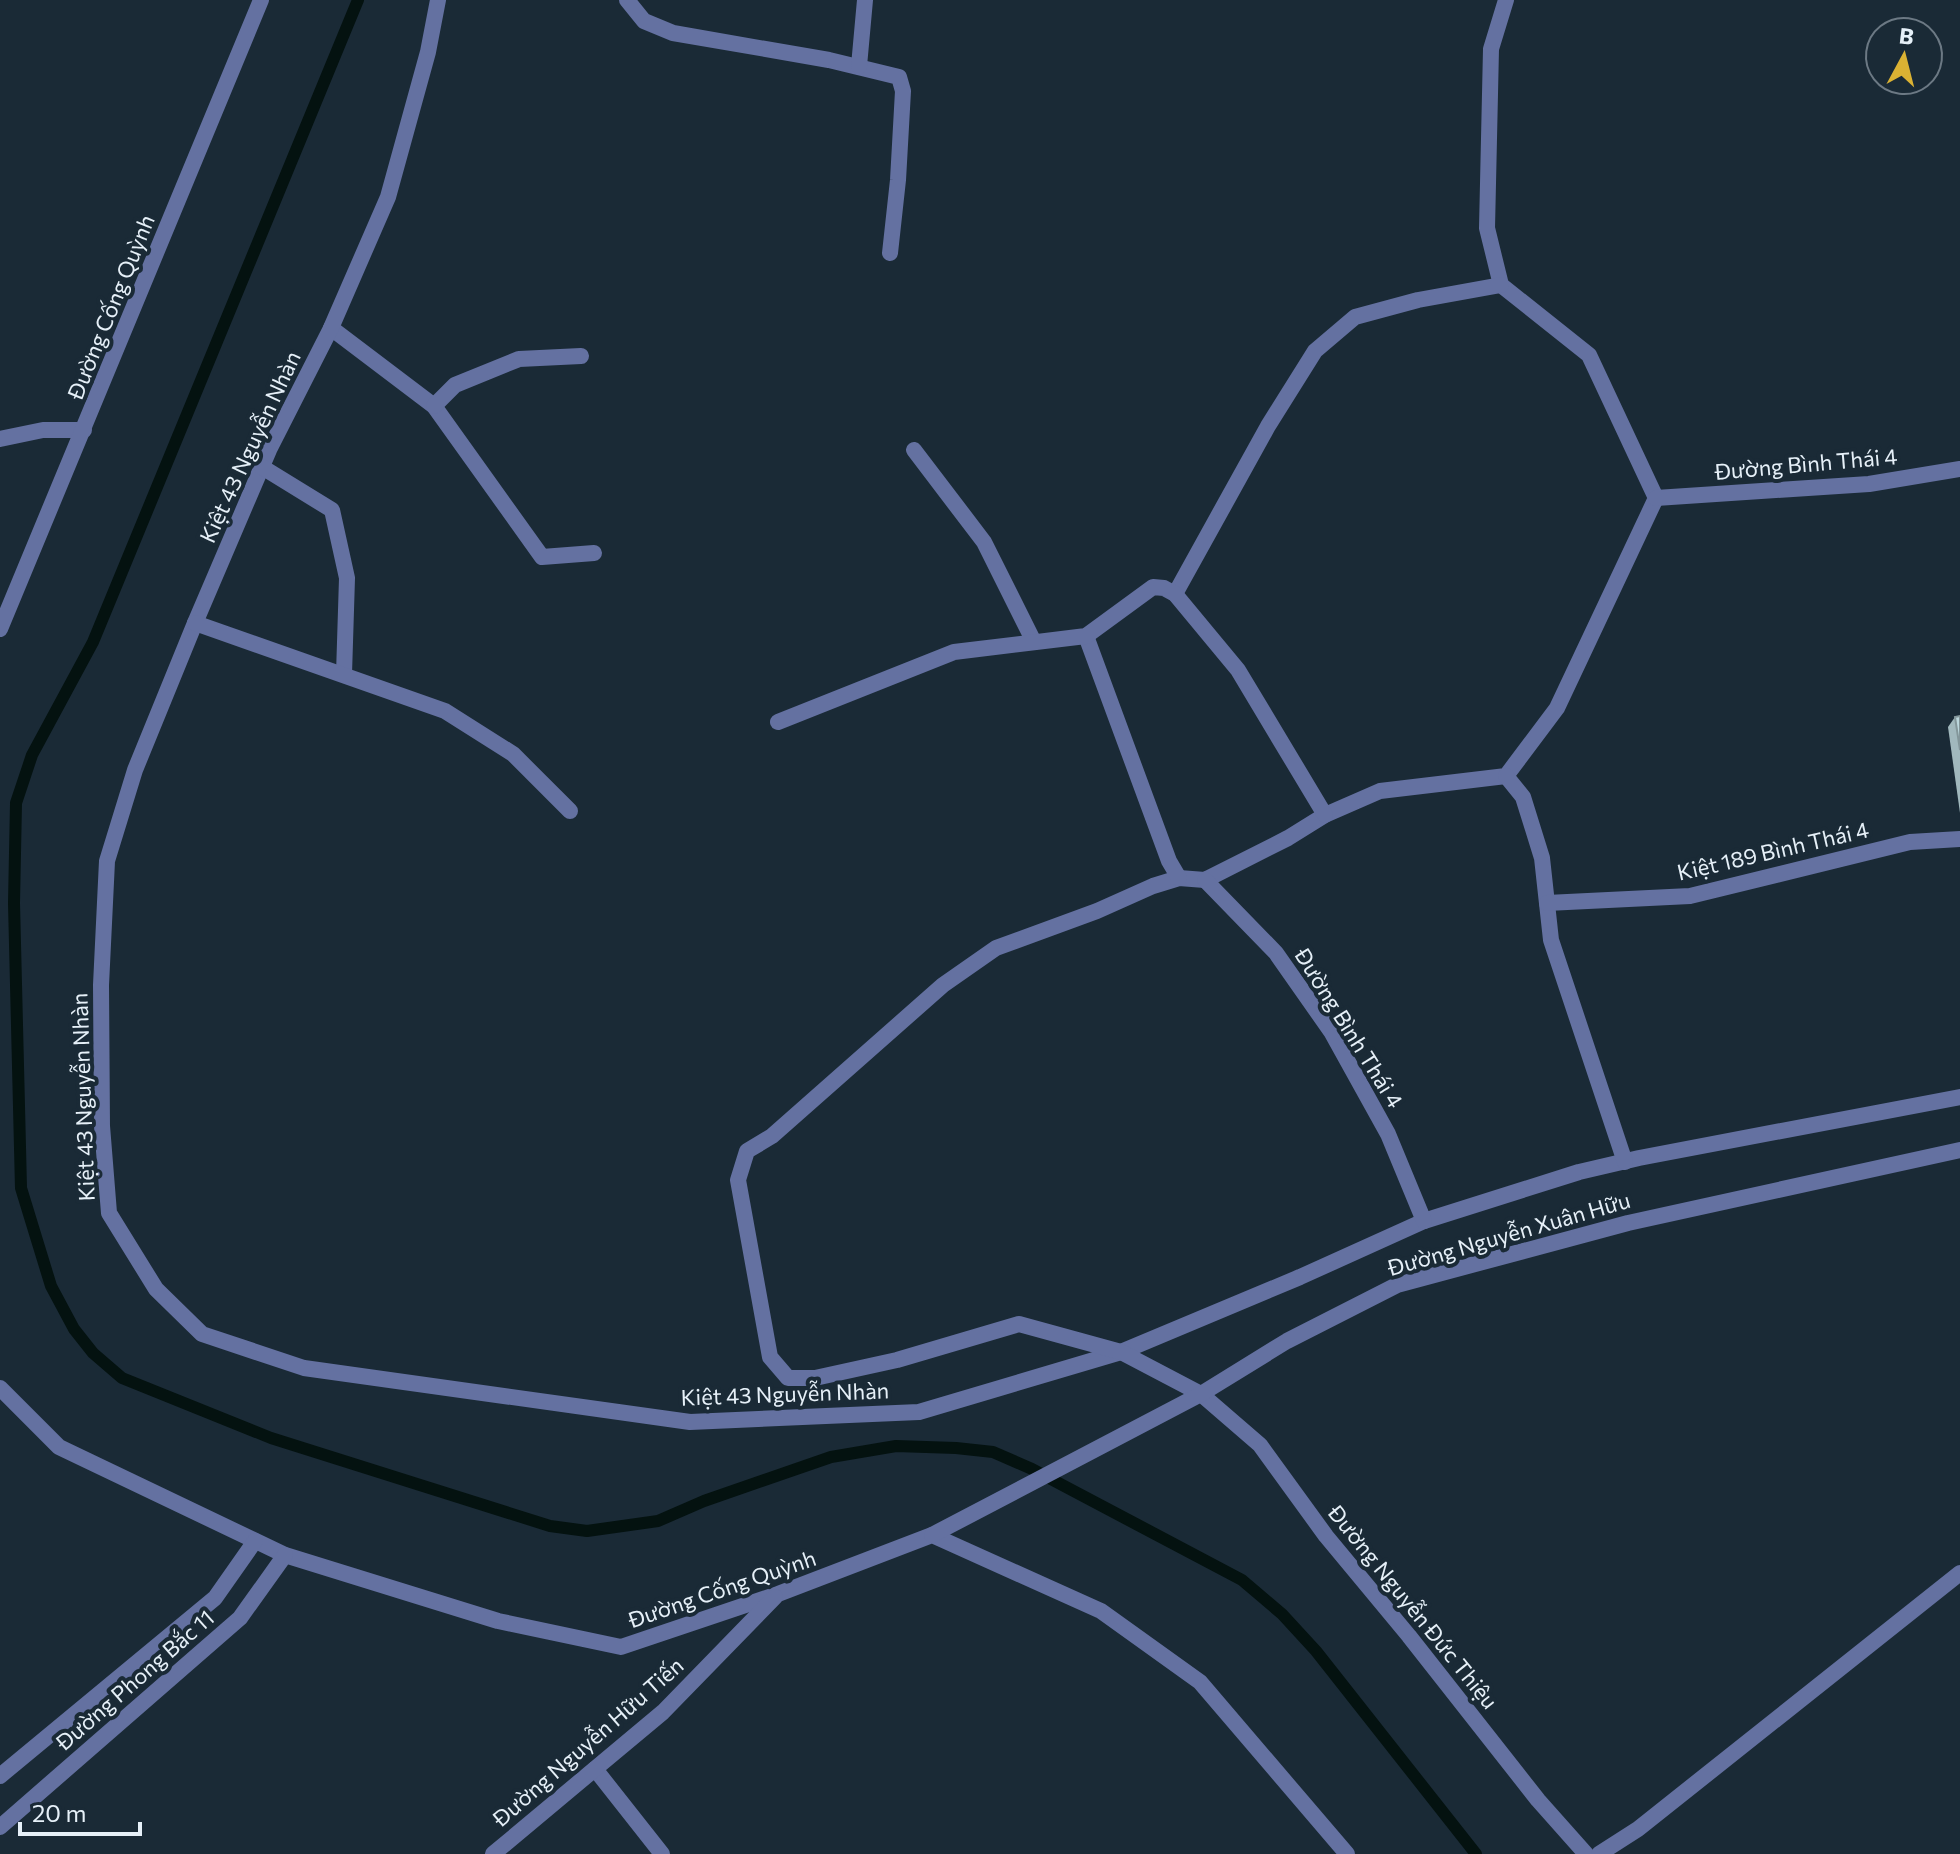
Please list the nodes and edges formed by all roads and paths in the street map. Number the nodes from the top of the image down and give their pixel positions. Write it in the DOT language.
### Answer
graph roads {
  1 [pos="261,0"];
  2 [pos="438,0"];
  3 [pos="627,0"];
  4 [pos="865,0"];
  5 [pos="1506,0"];
  6 [pos="859,66"];
  7 [pos="890,253"];
  8 [pos="1501,285"];
  9 [pos="331,328"];
  10 [pos="581,356"];
  11 [pos="434,406"];
  12 [pos="84,430"];
  13 [pos="0,439"];
  14 [pos="914,450"];
  15 [pos="262,467"];
  16 [pos="1960,469"];
  17 [pos="1656,498"];
  18 [pos="594,553"];
  19 [pos="1175,594"];
  20 [pos="195,623"];
  21 [pos="0,629"];
  22 [pos="1086,636"];
  23 [pos="1034,642"];
  24 [pos="344,674"];
  25 [pos="778,722"];
  26 [pos="1506,776"];
  27 [pos="570,811"];
  28 [pos="1325,815"];
  29 [pos="1960,839"];
  30 [pos="1179,878"];
  31 [pos="1205,880"];
  32 [pos="1547,903"];
  33 [pos="1960,1097"];
  34 [pos="1960,1150"];
  35 [pos="1625,1162"];
  36 [pos="1424,1221"];
  37 [pos="1121,1352"];
  38 [pos="0,1388"];
  39 [pos="1201,1394"];
  40 [pos="932,1535"];
  41 [pos="255,1541"];
  42 [pos="285,1555"];
  43 [pos="1960,1573"];
  44 [pos="778,1594"];
  45 [pos="595,1769"];
  46 [pos="0,1776"];
  47 [pos="0,1827"];
  48 [pos="493,1854"];
  49 [pos="662,1854"];
  50 [pos="1347,1854"];
  51 [pos="1586,1854"];
  52 [pos="1599,1854"];
  1 -- 12 [label="street, Đường Cống Quỳnh"];
  2 -- 9 [label="street, Kiệt 43 Nguyễn Nhàn"];
  3 -- 6 [label="street"];
  4 -- 6 [label="street"];
  5 -- 8 [label="street"];
  6 -- 7 [label="street"];
  8 -- 17 [label="street"];
  8 -- 19 [label="street"];
  9 -- 11 [label="street"];
  9 -- 15 [label="street, Kiệt 43 Nguyễn Nhàn"];
  10 -- 11 [label="street"];
  11 -- 18 [label="street"];
  12 -- 13 [label="street"];
  12 -- 21 [label="street, Đường Cống Quỳnh"];
  14 -- 23 [label="street"];
  15 -- 20 [label="street, Kiệt 43 Nguyễn Nhàn"];
  15 -- 24 [label="street"];
  16 -- 17 [label="street, Đường Bình Thái 4"];
  17 -- 26 [label="street"];
  19 -- 22 [label="street"];
  19 -- 28 [label="street"];
  20 -- 24 [label="street"];
  20 -- 37 [label="street, Kiệt 43 Nguyễn Nhàn"];
  22 -- 23 [label="street"];
  22 -- 30 [label="street"];
  23 -- 25 [label="street"];
  24 -- 27 [label="street"];
  26 -- 28 [label="street"];
  26 -- 32 [label="street"];
  28 -- 31 [label="street"];
  29 -- 32 [label="street, Kiệt 189 Bình Thái 4"];
  30 -- 31 [label="street"];
  30 -- 37 [label="street, Đường Nguyễn Đức Thiệu"];
  31 -- 36 [label="street, Đường Bình Thái 4"];
  32 -- 35 [label="street"];
  33 -- 35 [label="street, Đường Nguyễn Xuân Hữu"];
  34 -- 39 [label="street, Đường Nguyễn Xuân Hữu"];
  35 -- 36 [label="street, Đường Nguyễn Xuân Hữu"];
  36 -- 37 [label="street, Đường Nguyễn Xuân Hữu"];
  37 -- 39 [label="street, Đường Nguyễn Đức Thiệu"];
  38 -- 41 [label="street, Đường Cống Quỳnh"];
  39 -- 40 [label="street, Đường Nguyễn Xuân Hữu"];
  39 -- 51 [label="street, Đường Nguyễn Đức Thiệu"];
  40 -- 44 [label="street, Đường Cống Quỳnh"];
  40 -- 50 [label="street"];
  41 -- 42 [label="street, Đường Cống Quỳnh"];
  41 -- 46 [label="street, Đường Phong Bắc 11"];
  42 -- 44 [label="street, Đường Cống Quỳnh"];
  42 -- 47 [label="street, Đường Phong Bắc 11"];
  43 -- 52 [label="street"];
  44 -- 45 [label="street, Đường Nguyễn Hữu Tiến"];
  45 -- 48 [label="street, Đường Nguyễn Hữu Tiến"];
  45 -- 49 [label="street"];
}
